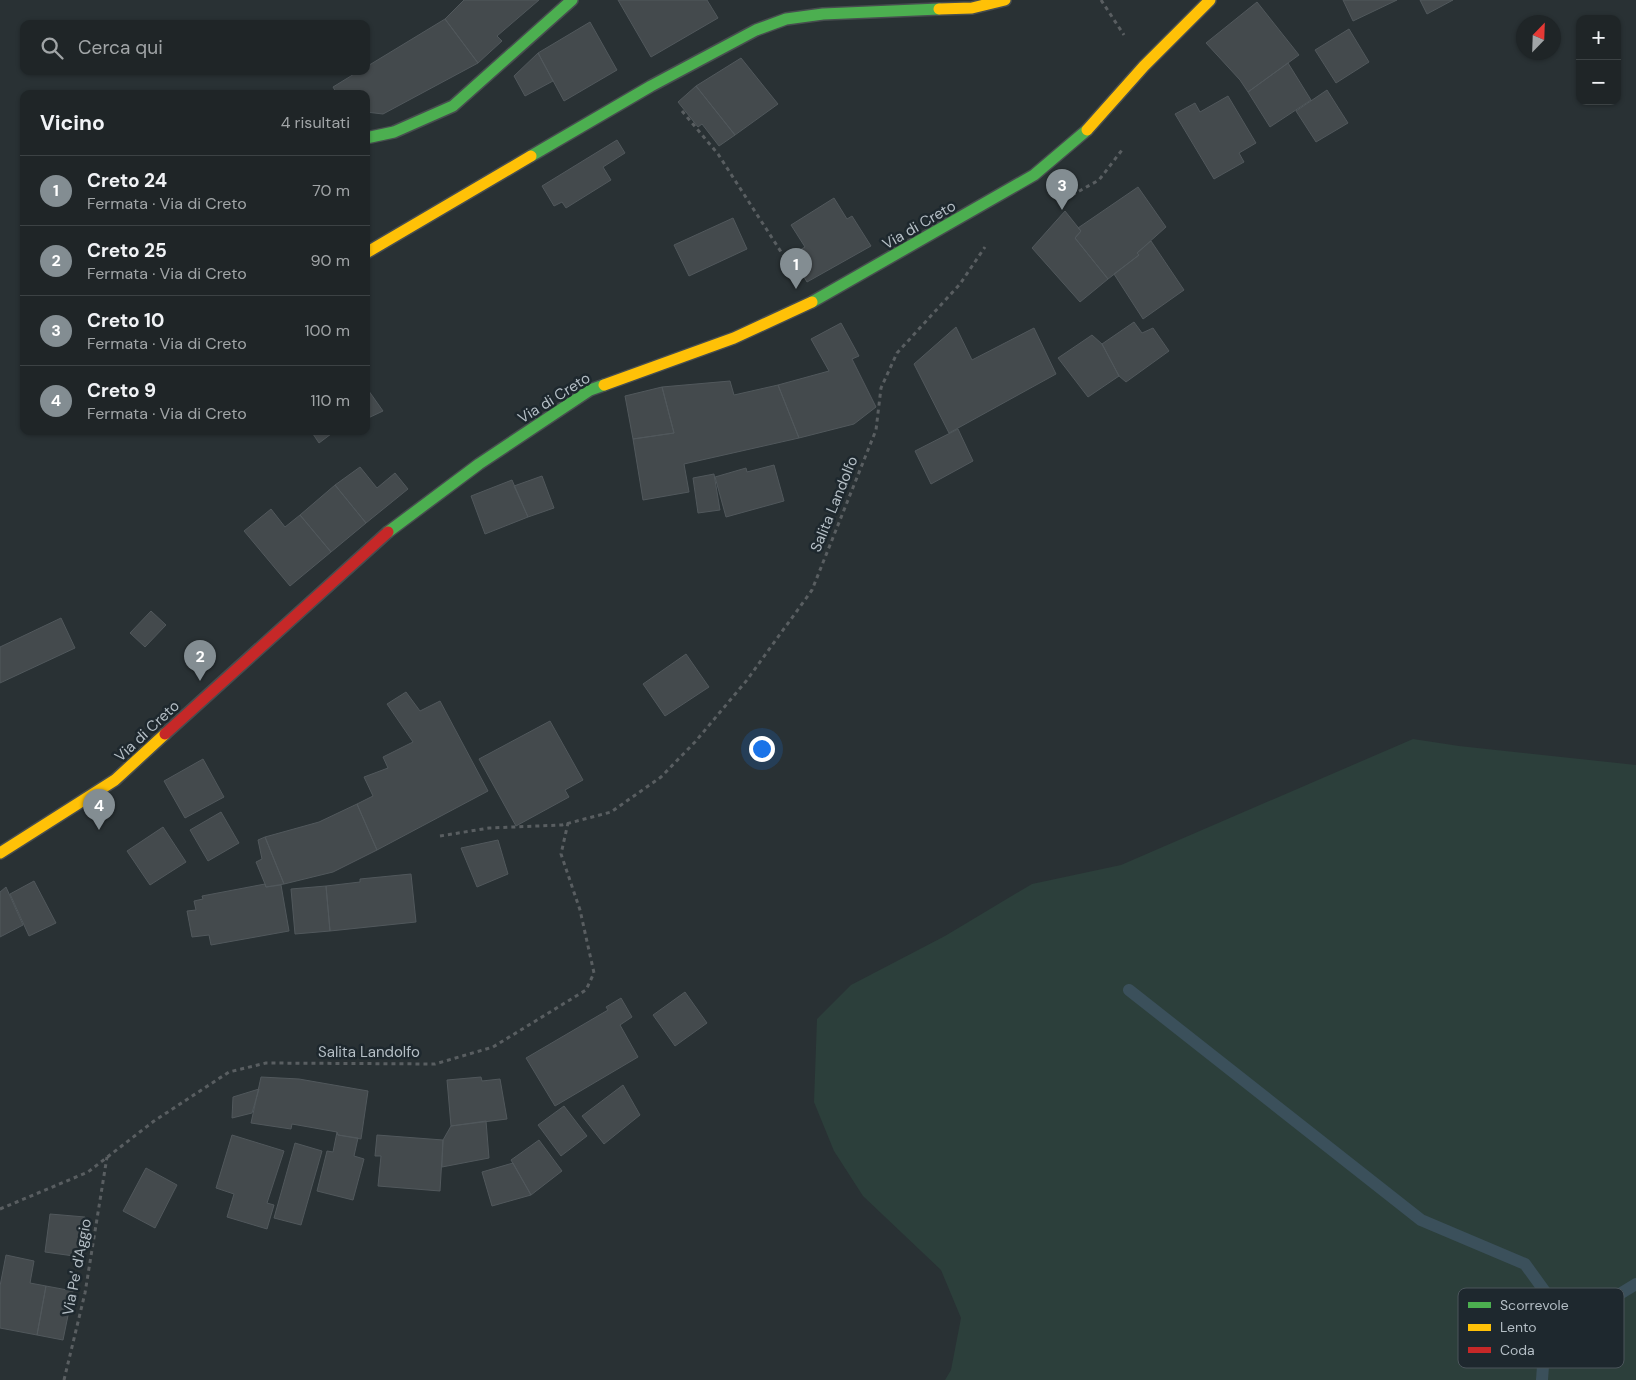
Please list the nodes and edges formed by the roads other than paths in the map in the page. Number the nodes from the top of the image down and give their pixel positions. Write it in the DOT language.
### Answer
graph roads {
  1 [pos="572,0"];
  2 [pos="1005,0"];
  3 [pos="1210,0"];
  4 [pos="370,137"];
  5 [pos="370,251"];
  6 [pos="0,854"];
  1 -- 4 [label="main road"];
  2 -- 5 [label="main road"];
  3 -- 6 [label="main road, Via di Creto"];
}
